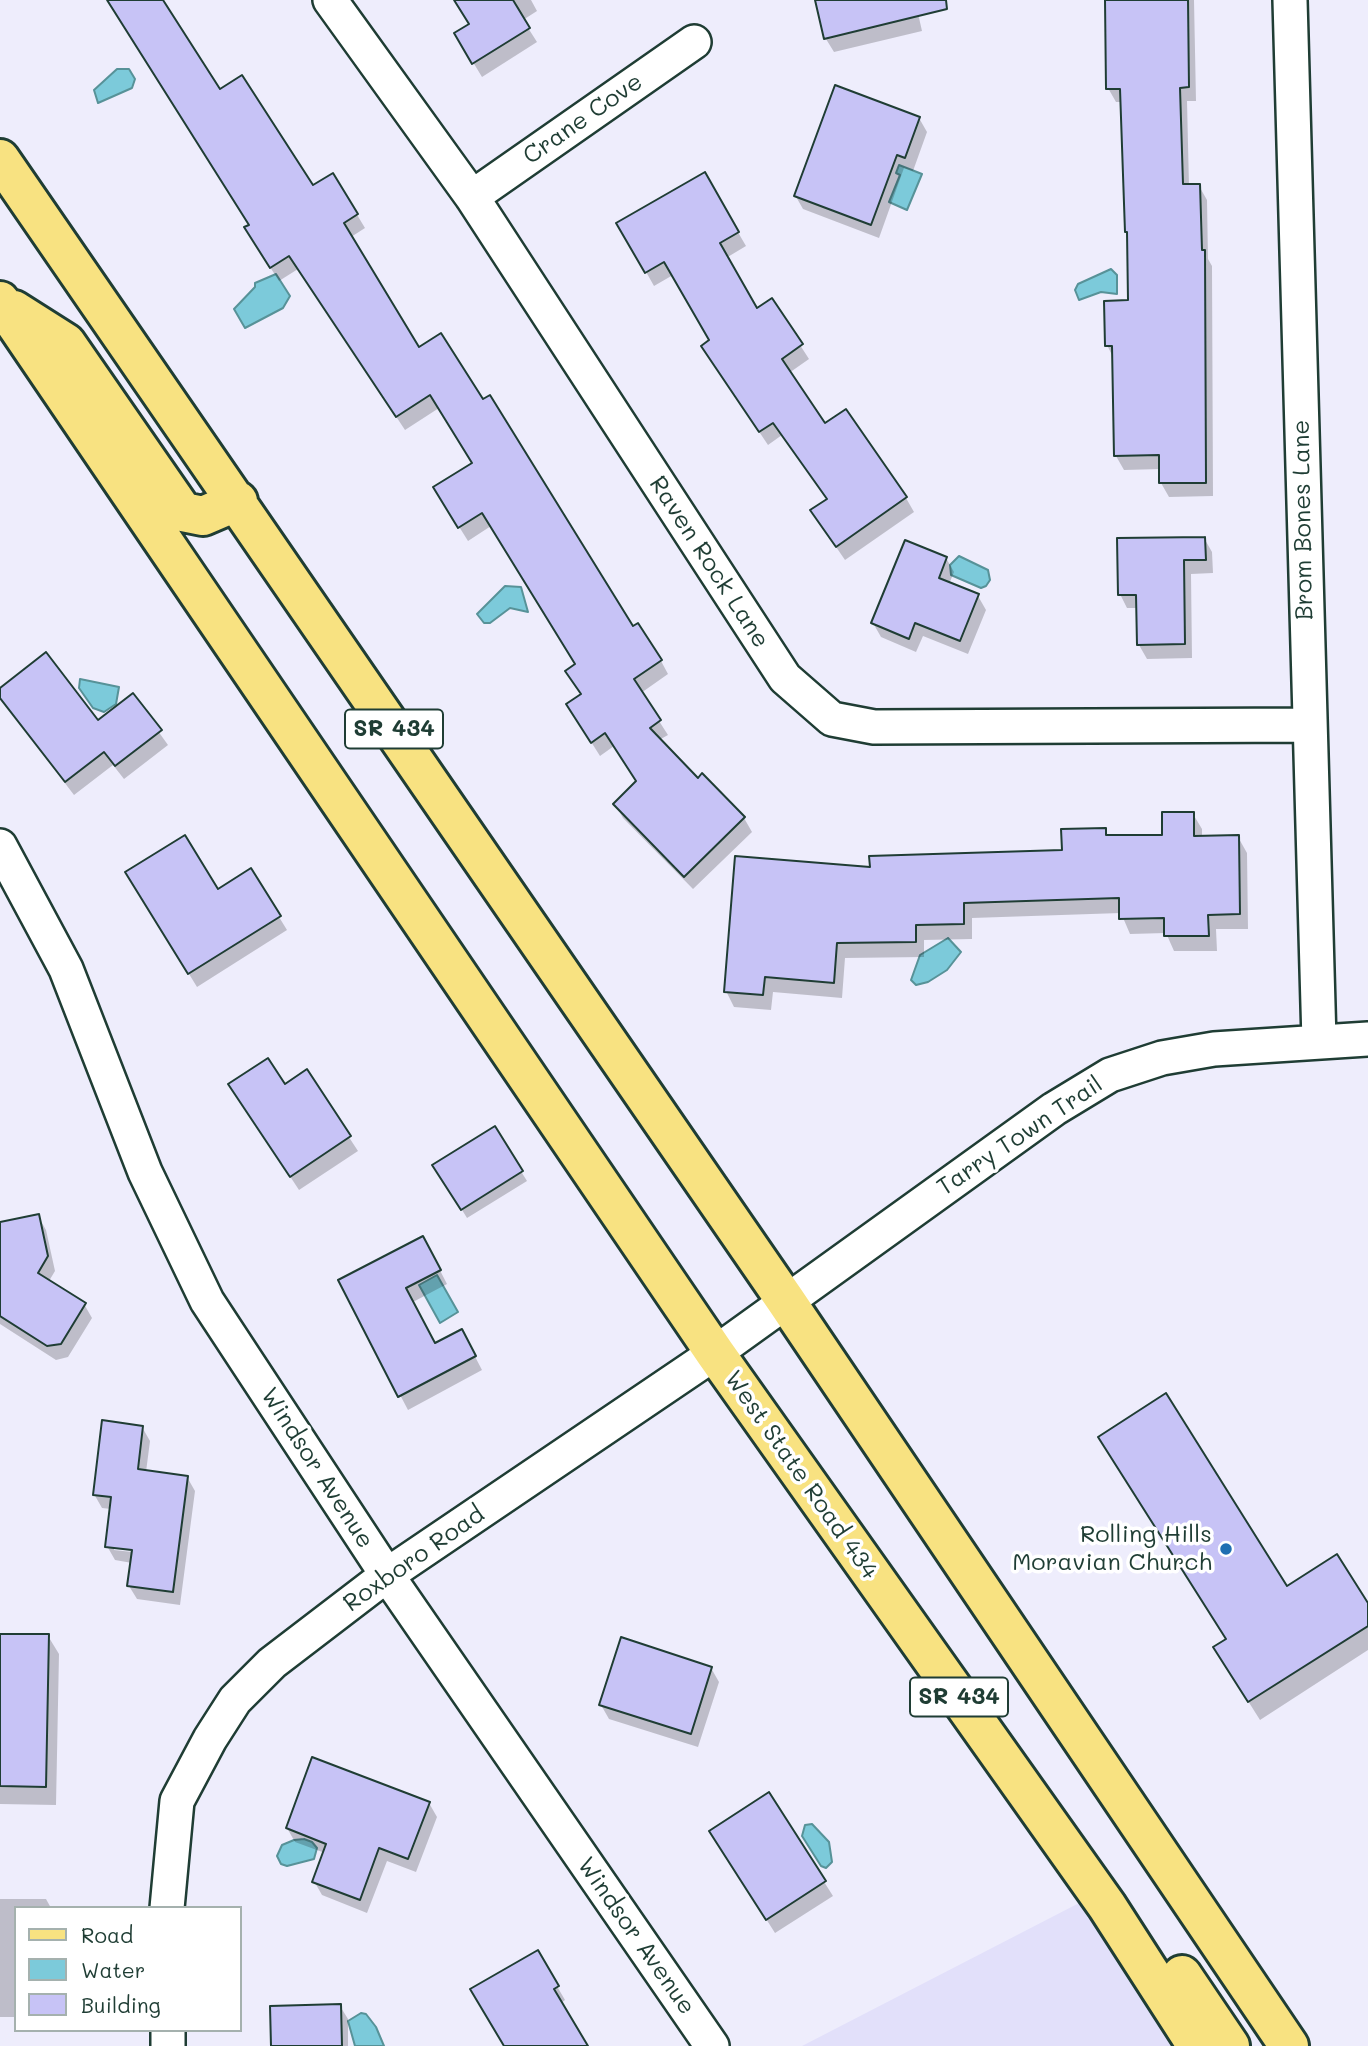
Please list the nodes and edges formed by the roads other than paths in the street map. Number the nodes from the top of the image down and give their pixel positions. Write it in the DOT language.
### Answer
graph roads {
  1 [pos="330,0"];
  2 [pos="1290,0"];
  3 [pos="694,42"];
  4 [pos="0,159"];
  5 [pos="472,197"];
  6 [pos="0,301"];
  7 [pos="238,501"];
  8 [pos="1309,725"];
  9 [pos="0,846"];
  10 [pos="1368,1039"];
  11 [pos="1319,1041"];
  12 [pos="786,1301"];
  13 [pos="715,1353"];
  14 [pos="387,1575"];
  15 [pos="167,1906"];
  16 [pos="1107,1906"];
  17 [pos="712,2046"];
  18 [pos="1197,2046"];
  19 [pos="1230,2046"];
  20 [pos="1289,2046"];
  1 -- 5 [label="street, Raven Rock Lane"];
  2 -- 8 [label="street, Brom Bones Lane"];
  3 -- 5 [label="street, Crane Cove"];
  4 -- 7 [label="main road, SR 434"];
  5 -- 8 [label="street, Raven Rock Lane"];
  6 -- 7 [label="main road"];
  6 -- 13 [label="main road, West State Road 434 / SR 434"];
  7 -- 12 [label="main road, SR 434"];
  8 -- 11 [label="street, Brom Bones Lane"];
  9 -- 14 [label="street, Windsor Avenue"];
  10 -- 11 [label="street, Tarry Town Trail"];
  11 -- 12 [label="street, Tarry Town Trail"];
  12 -- 13 [label="street, Roxboro Road"];
  12 -- 20 [label="main road, SR 434"];
  13 -- 14 [label="street, Roxboro Road"];
  13 -- 16 [label="main road, West State Road 434 / SR 434"];
  14 -- 15 [label="street, Roxboro Road"];
  14 -- 17 [label="street, Windsor Avenue"];
  16 -- 18 [label="main road, West State Road 434 / SR 434"];
  16 -- 19 [label="main road"];
}
